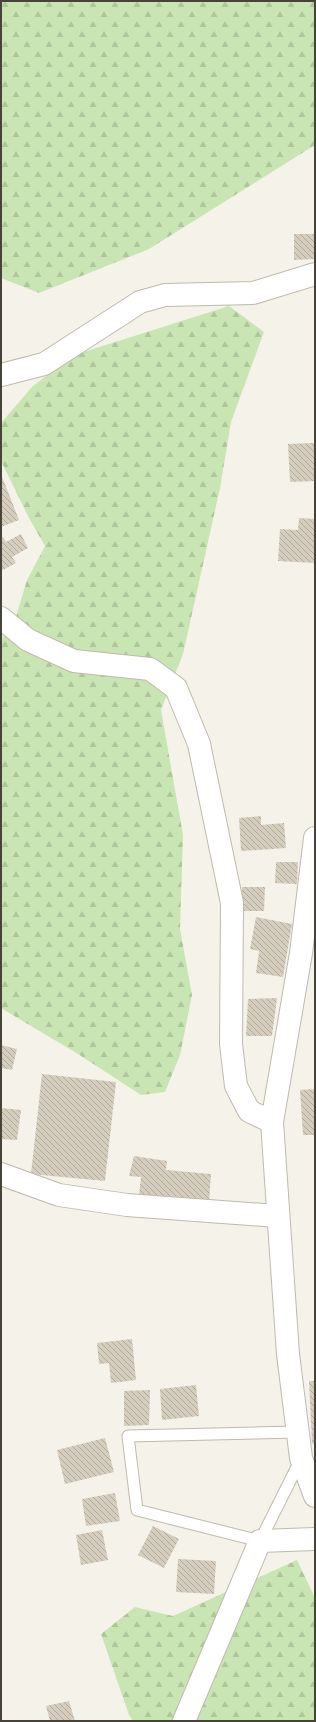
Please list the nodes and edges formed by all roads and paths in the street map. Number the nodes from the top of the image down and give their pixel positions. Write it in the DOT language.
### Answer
graph roads {
  1 [pos="315,274"];
  2 [pos="1,375"];
  3 [pos="1,618"];
  4 [pos="315,838"];
  5 [pos="272,1122"];
  6 [pos="1,1174"];
  7 [pos="277,1216"];
  8 [pos="298,1432"];
  9 [pos="301,1458"];
  10 [pos="315,1496"];
  11 [pos="315,1539"];
  12 [pos="260,1541"];
  13 [pos="184,1721"];
  1 -- 2 [label="street"];
  3 -- 5 [label="street"];
  4 -- 5 [label="street"];
  5 -- 7 [label="street"];
  6 -- 7 [label="street"];
  7 -- 8 [label="street"];
  8 -- 9 [label="street"];
  8 -- 12 [label="lane"];
  9 -- 10 [label="street"];
  9 -- 12 [label="lane"];
  11 -- 12 [label="street"];
  12 -- 13 [label="street"];
}
